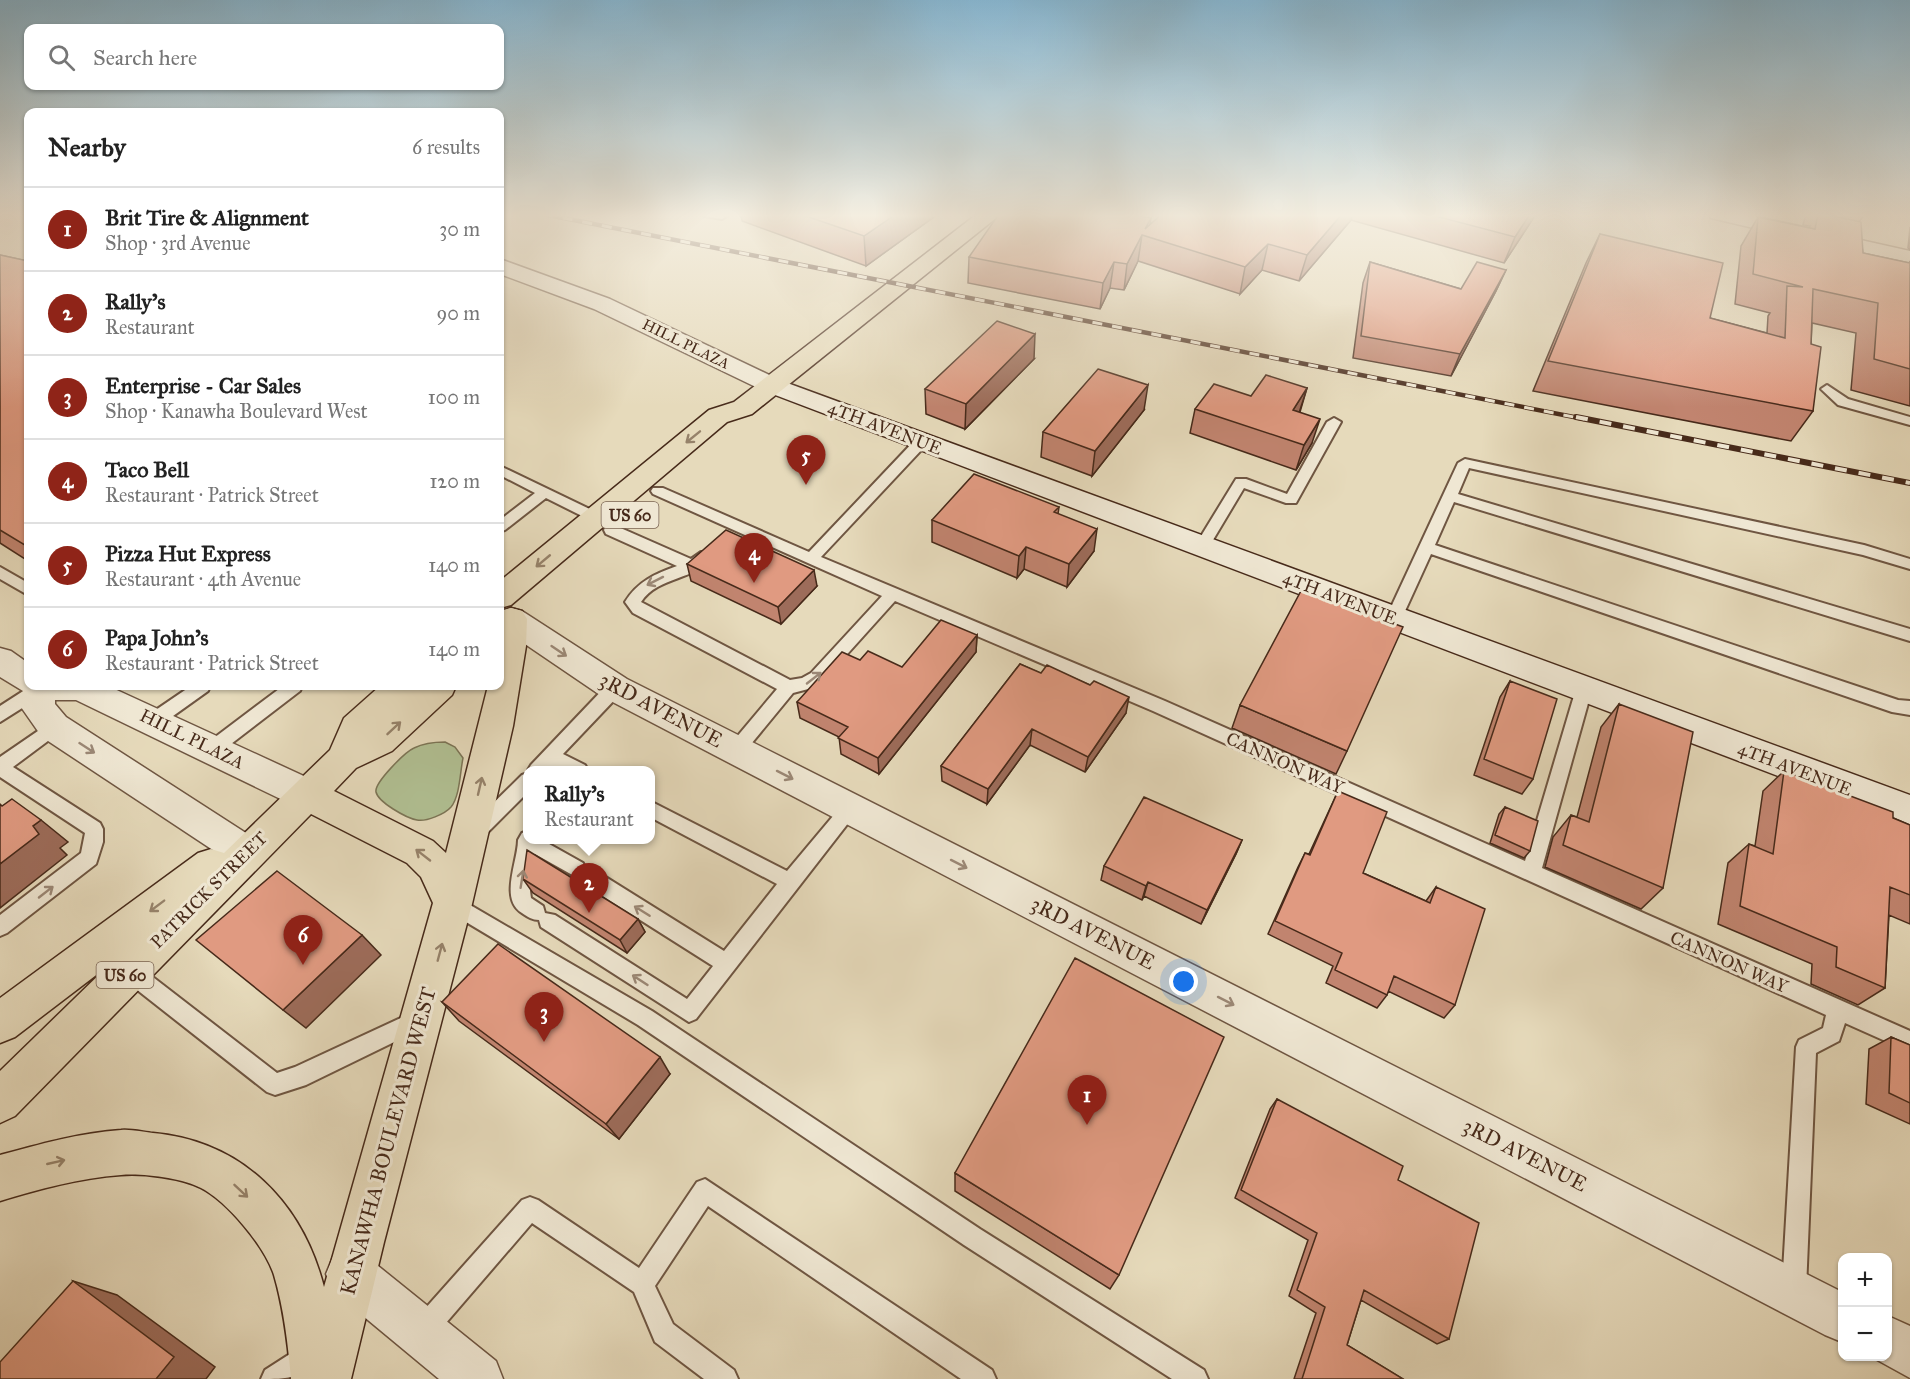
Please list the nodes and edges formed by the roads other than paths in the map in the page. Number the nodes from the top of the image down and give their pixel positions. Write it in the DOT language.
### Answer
graph roads {
  1 [pos="533,278"];
  2 [pos="908,278"];
  3 [pos="771,385"];
  4 [pos="1827,388"];
  5 [pos="743,408"];
  6 [pos="1910,421"];
  7 [pos="1334,422"];
  8 [pos="922,441"];
  9 [pos="504,473"];
  10 [pos="658,491"];
  11 [pos="545,492"];
  12 [pos="1450,496"];
  13 [pos="504,524"];
  14 [pos="603,524"];
  15 [pos="729,535"];
  16 [pos="1202,546"];
  17 [pos="1426,547"];
  18 [pos="811,559"];
  19 [pos="1910,564"];
  20 [pos="694,567"];
  21 [pos="0,572"];
  22 [pos="24,587"];
  23 [pos="893,594"];
  24 [pos="504,614"];
  25 [pos="504,616"];
  26 [pos="1394,618"];
  27 [pos="504,625"];
  28 [pos="1910,635"];
  29 [pos="0,660"];
  30 [pos="24,676"];
  31 [pos="504,684"];
  32 [pos="788,687"];
  33 [pos="615,688"];
  34 [pos="1584,689"];
  35 [pos="28,690"];
  36 [pos="36,690"];
  37 [pos="86,690"];
  38 [pos="188,690"];
  39 [pos="289,690"];
  40 [pos="397,690"];
  41 [pos="436,690"];
  42 [pos="503,690"];
  43 [pos="1910,708"];
  44 [pos="0,715"];
  45 [pos="153,721"];
  46 [pos="54,727"];
  47 [pos="212,749"];
  48 [pos="736,750"];
  49 [pos="344,758"];
  50 [pos="549,763"];
  51 [pos="0,767"];
  52 [pos="523,785"];
  53 [pos="306,794"];
  54 [pos="850,808"];
  55 [pos="655,810"];
  56 [pos="1910,812"];
  57 [pos="468,840"];
  58 [pos="526,844"];
  59 [pos="535,844"];
  60 [pos="242,849"];
  61 [pos="1531,874"];
  62 [pos="790,882"];
  63 [pos="453,904"];
  64 [pos="0,927"];
  65 [pos="727,964"];
  66 [pos="129,971"];
  67 [pos="1837,1010"];
  68 [pos="422,1018"];
  69 [pos="0,1023"];
  70 [pos="1910,1042"];
  71 [pos="0,1101"];
  72 [pos="0,1178"];
  73 [pos="350,1274"];
  74 [pos="642,1284"];
  75 [pos="1794,1293"];
  76 [pos="1838,1316"];
  77 [pos="421,1332"];
  78 [pos="1892,1344"];
  79 [pos="1910,1353"];
  80 [pos="318,1369"];
  81 [pos="274,1379"];
  82 [pos="478,1379"];
  83 [pos="725,1379"];
  84 [pos="983,1379"];
  85 [pos="1195,1379"];
  1 -- 3 [label="street, HILL PLAZA"];
  2 -- 3 [label="main road, US 60"];
  3 -- 5 [label="main road, US 60"];
  3 -- 8 [label="street, 4TH AVENUE"];
  4 -- 6 [label="lane"];
  5 -- 10 [label="main road, US 60"];
  5 -- 14 [label="main road, US 60, one-way"];
  7 -- 16 [label="lane"];
  8 -- 16 [label="street, 4TH AVENUE"];
  8 -- 18 [label="lane"];
  9 -- 11 [label="lane"];
  10 -- 14 [label="main road, US 60"];
  10 -- 15 [label="lane, CANNON WAY"];
  11 -- 13 [label="lane"];
  11 -- 14 [label="lane"];
  12 -- 17 [label="lane"];
  12 -- 19 [label="lane"];
  12 -- 28 [label="lane"];
  14 -- 20 [label="lane"];
  14 -- 24 [label="main road, US 60"];
  15 -- 18 [label="lane, CANNON WAY"];
  15 -- 20 [label="lane"];
  16 -- 26 [label="street, 4TH AVENUE"];
  17 -- 26 [label="lane"];
  17 -- 43 [label="lane"];
  18 -- 23 [label="lane, CANNON WAY"];
  20 -- 32 [label="lane, one-way"];
  21 -- 22 [label="lane"];
  32 -- 23 [label="lane, one-way"];
  23 -- 61 [label="lane, CANNON WAY"];
  25 -- 33 [label="street, 3RD AVENUE, one-way"];
  26 -- 34 [label="street, 4TH AVENUE"];
  31 -- 27 [label="main road, KANAWHA BOULEVARD WEST, one-way"];
  29 -- 30 [label="street"];
  32 -- 48 [label="lane"];
  33 -- 48 [label="street, 3RD AVENUE"];
  33 -- 50 [label="lane"];
  34 -- 56 [label="street, 4TH AVENUE"];
  34 -- 61 [label="lane"];
  35 -- 44 [label="lane"];
  36 -- 46 [label="street"];
  37 -- 45 [label="street, HILL PLAZA"];
  38 -- 45 [label="lane"];
  39 -- 47 [label="lane"];
  40 -- 49 [label="main road, PATRICK STREET / US 60"];
  49 -- 41 [label="main road, PATRICK STREET / US 60, one-way"];
  57 -- 42 [label="main road, KANAWHA BOULEVARD WEST, one-way"];
  45 -- 47 [label="street, HILL PLAZA"];
  46 -- 51 [label="lane"];
  46 -- 60 [label="street, one-way"];
  47 -- 53 [label="street, HILL PLAZA"];
  48 -- 54 [label="street, 3RD AVENUE, one-way"];
  49 -- 53 [label="main road, PATRICK STREET / US 60"];
  64 -- 51 [label="lane, one-way"];
  52 -- 57 [label="lane"];
  53 -- 60 [label="main road, PATRICK STREET / US 60"];
  63 -- 53 [label="main road, one-way"];
  54 -- 62 [label="lane"];
  54 -- 75 [label="street, 3RD AVENUE, one-way"];
  55 -- 62 [label="lane"];
  57 -- 63 [label="main road, KANAWHA BOULEVARD WEST"];
  65 -- 58 [label="lane, one-way"];
  65 -- 59 [label="lane, one-way"];
  60 -- 66 [label="main road, PATRICK STREET / US 60"];
  60 -- 69 [label="main road, one-way"];
  61 -- 67 [label="lane, CANNON WAY"];
  62 -- 65 [label="lane"];
  68 -- 63 [label="main road, KANAWHA BOULEVARD WEST, one-way"];
  63 -- 85 [label="lane"];
  66 -- 68 [label="lane"];
  66 -- 71 [label="main road, PATRICK STREET / US 60"];
  67 -- 70 [label="lane, CANNON WAY"];
  67 -- 75 [label="lane"];
  68 -- 73 [label="main road, KANAWHA BOULEVARD WEST"];
  72 -- 80 [label="main road, one-way"];
  73 -- 77 [label="street"];
  73 -- 80 [label="main road, KANAWHA BOULEVARD WEST"];
  74 -- 77 [label="lane"];
  74 -- 83 [label="lane"];
  74 -- 84 [label="lane"];
  75 -- 76 [label="street, 3RD AVENUE"];
  77 -- 82 [label="street"];
  78 -- 79 [label="street"];
  80 -- 81 [label="lane"];
}
